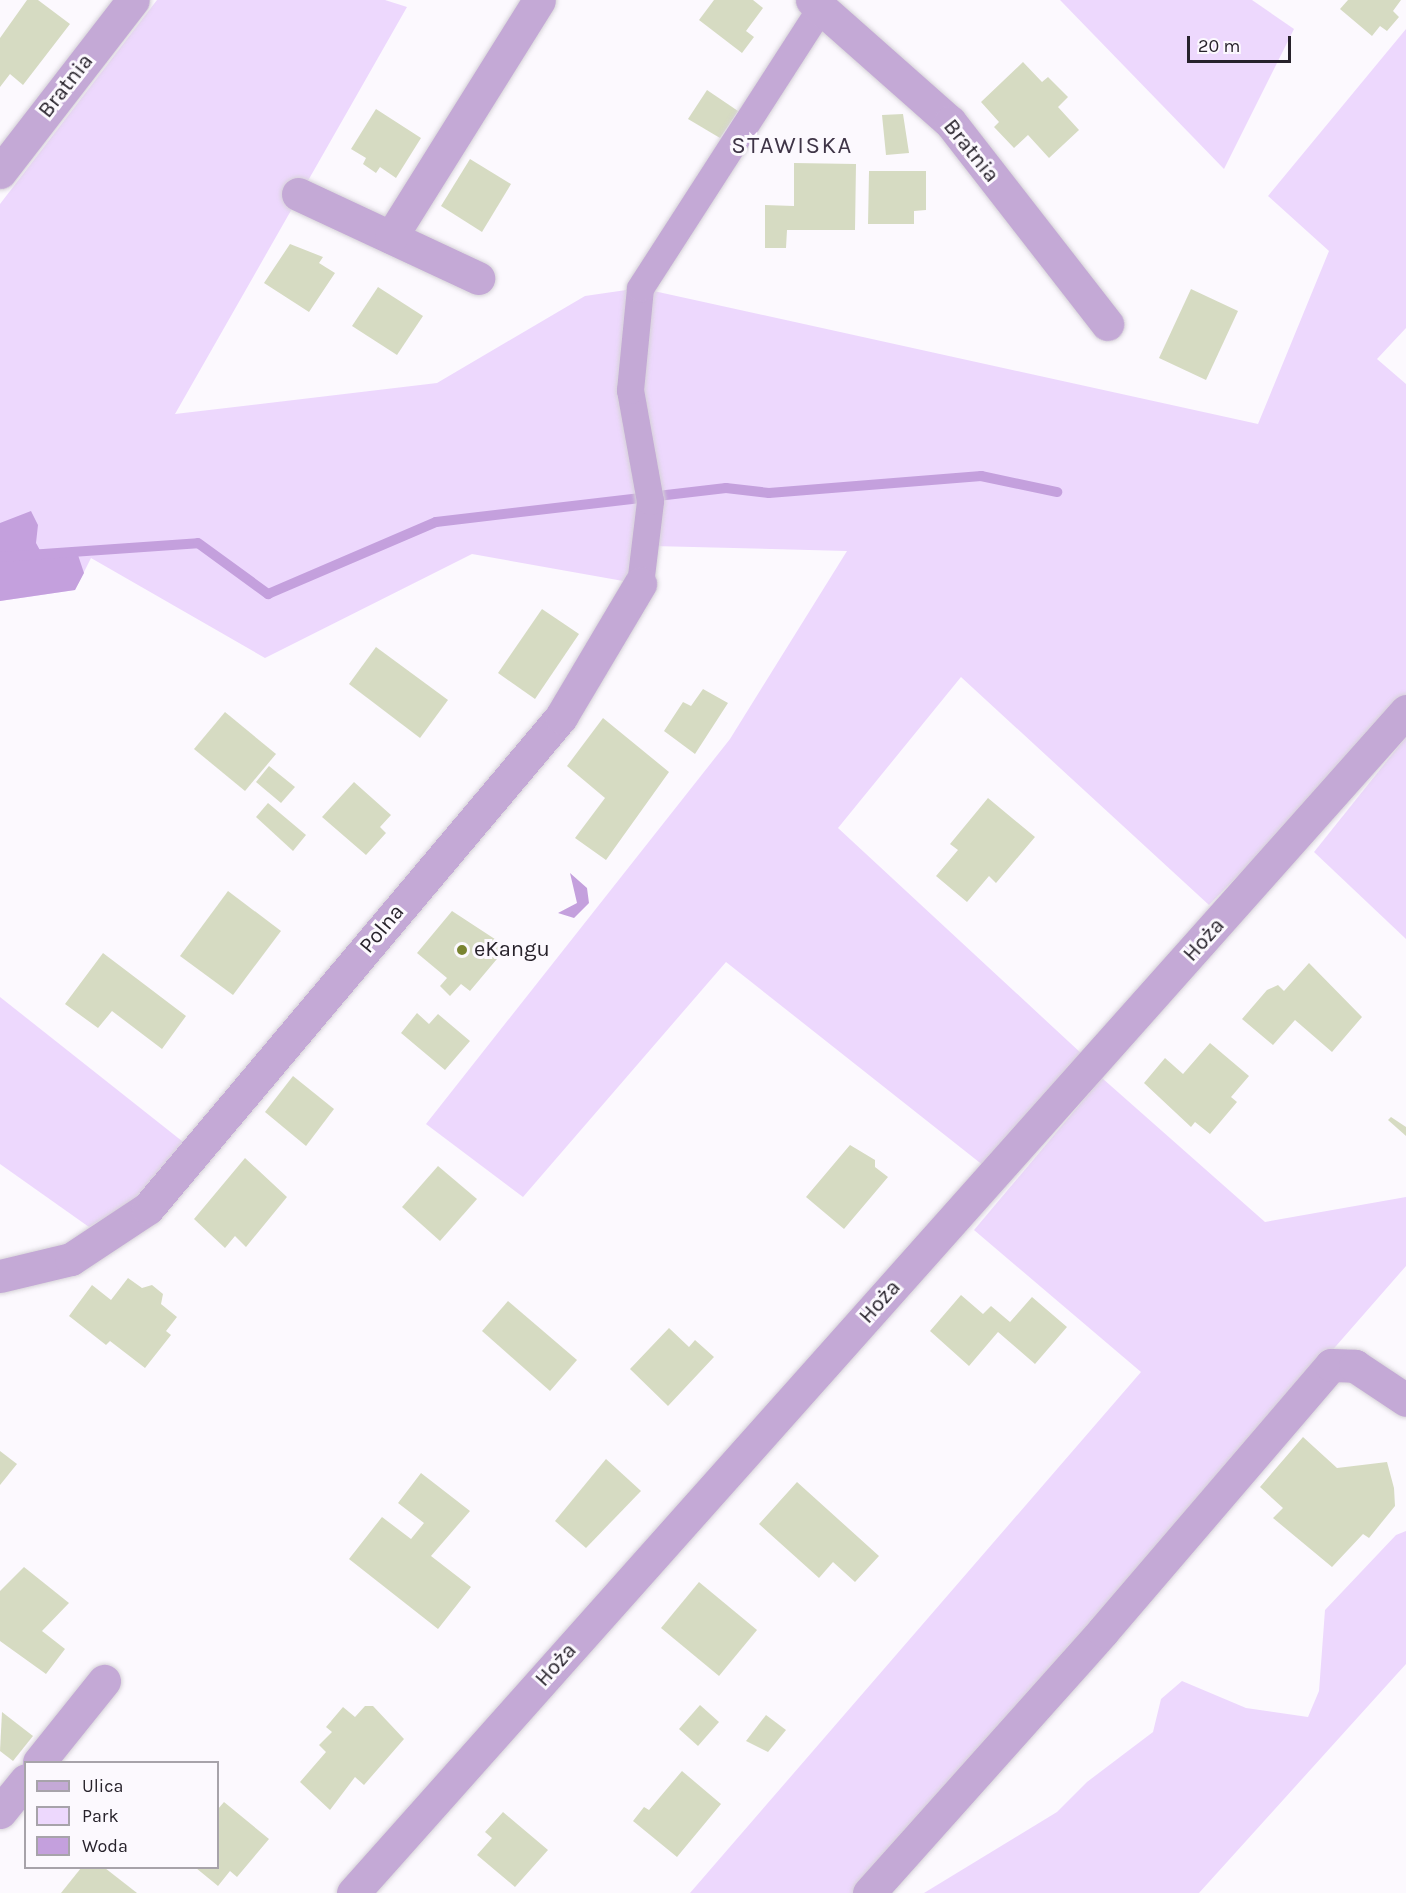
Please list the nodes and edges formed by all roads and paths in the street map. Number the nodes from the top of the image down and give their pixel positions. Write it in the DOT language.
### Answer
graph roads {
  1 [pos="133,0"];
  2 [pos="539,0"];
  3 [pos="817,4"];
  4 [pos="0,172"];
  5 [pos="298,194"];
  6 [pos="391,237"];
  7 [pos="478,278"];
  8 [pos="1107,324"];
  9 [pos="640,584"];
  10 [pos="1406,711"];
  11 [pos="0,1276"];
  12 [pos="1406,1400"];
  13 [pos="104,1681"];
  14 [pos="40,1761"];
  15 [pos="24,1782"];
  16 [pos="0,1812"];
  17 [pos="353,1893"];
  18 [pos="869,1893"];
  1 -- 4 [label="street, Bratnia"];
  2 -- 6 [label="street"];
  3 -- 8 [label="street, Bratnia"];
  3 -- 9 [label="street, Polna"];
  5 -- 6 [label="street"];
  6 -- 7 [label="street"];
  9 -- 11 [label="street, Polna"];
  10 -- 17 [label="street, Hoża"];
  12 -- 18 [label="street"];
  13 -- 14 [label="street"];
  15 -- 16 [label="street"];
}
